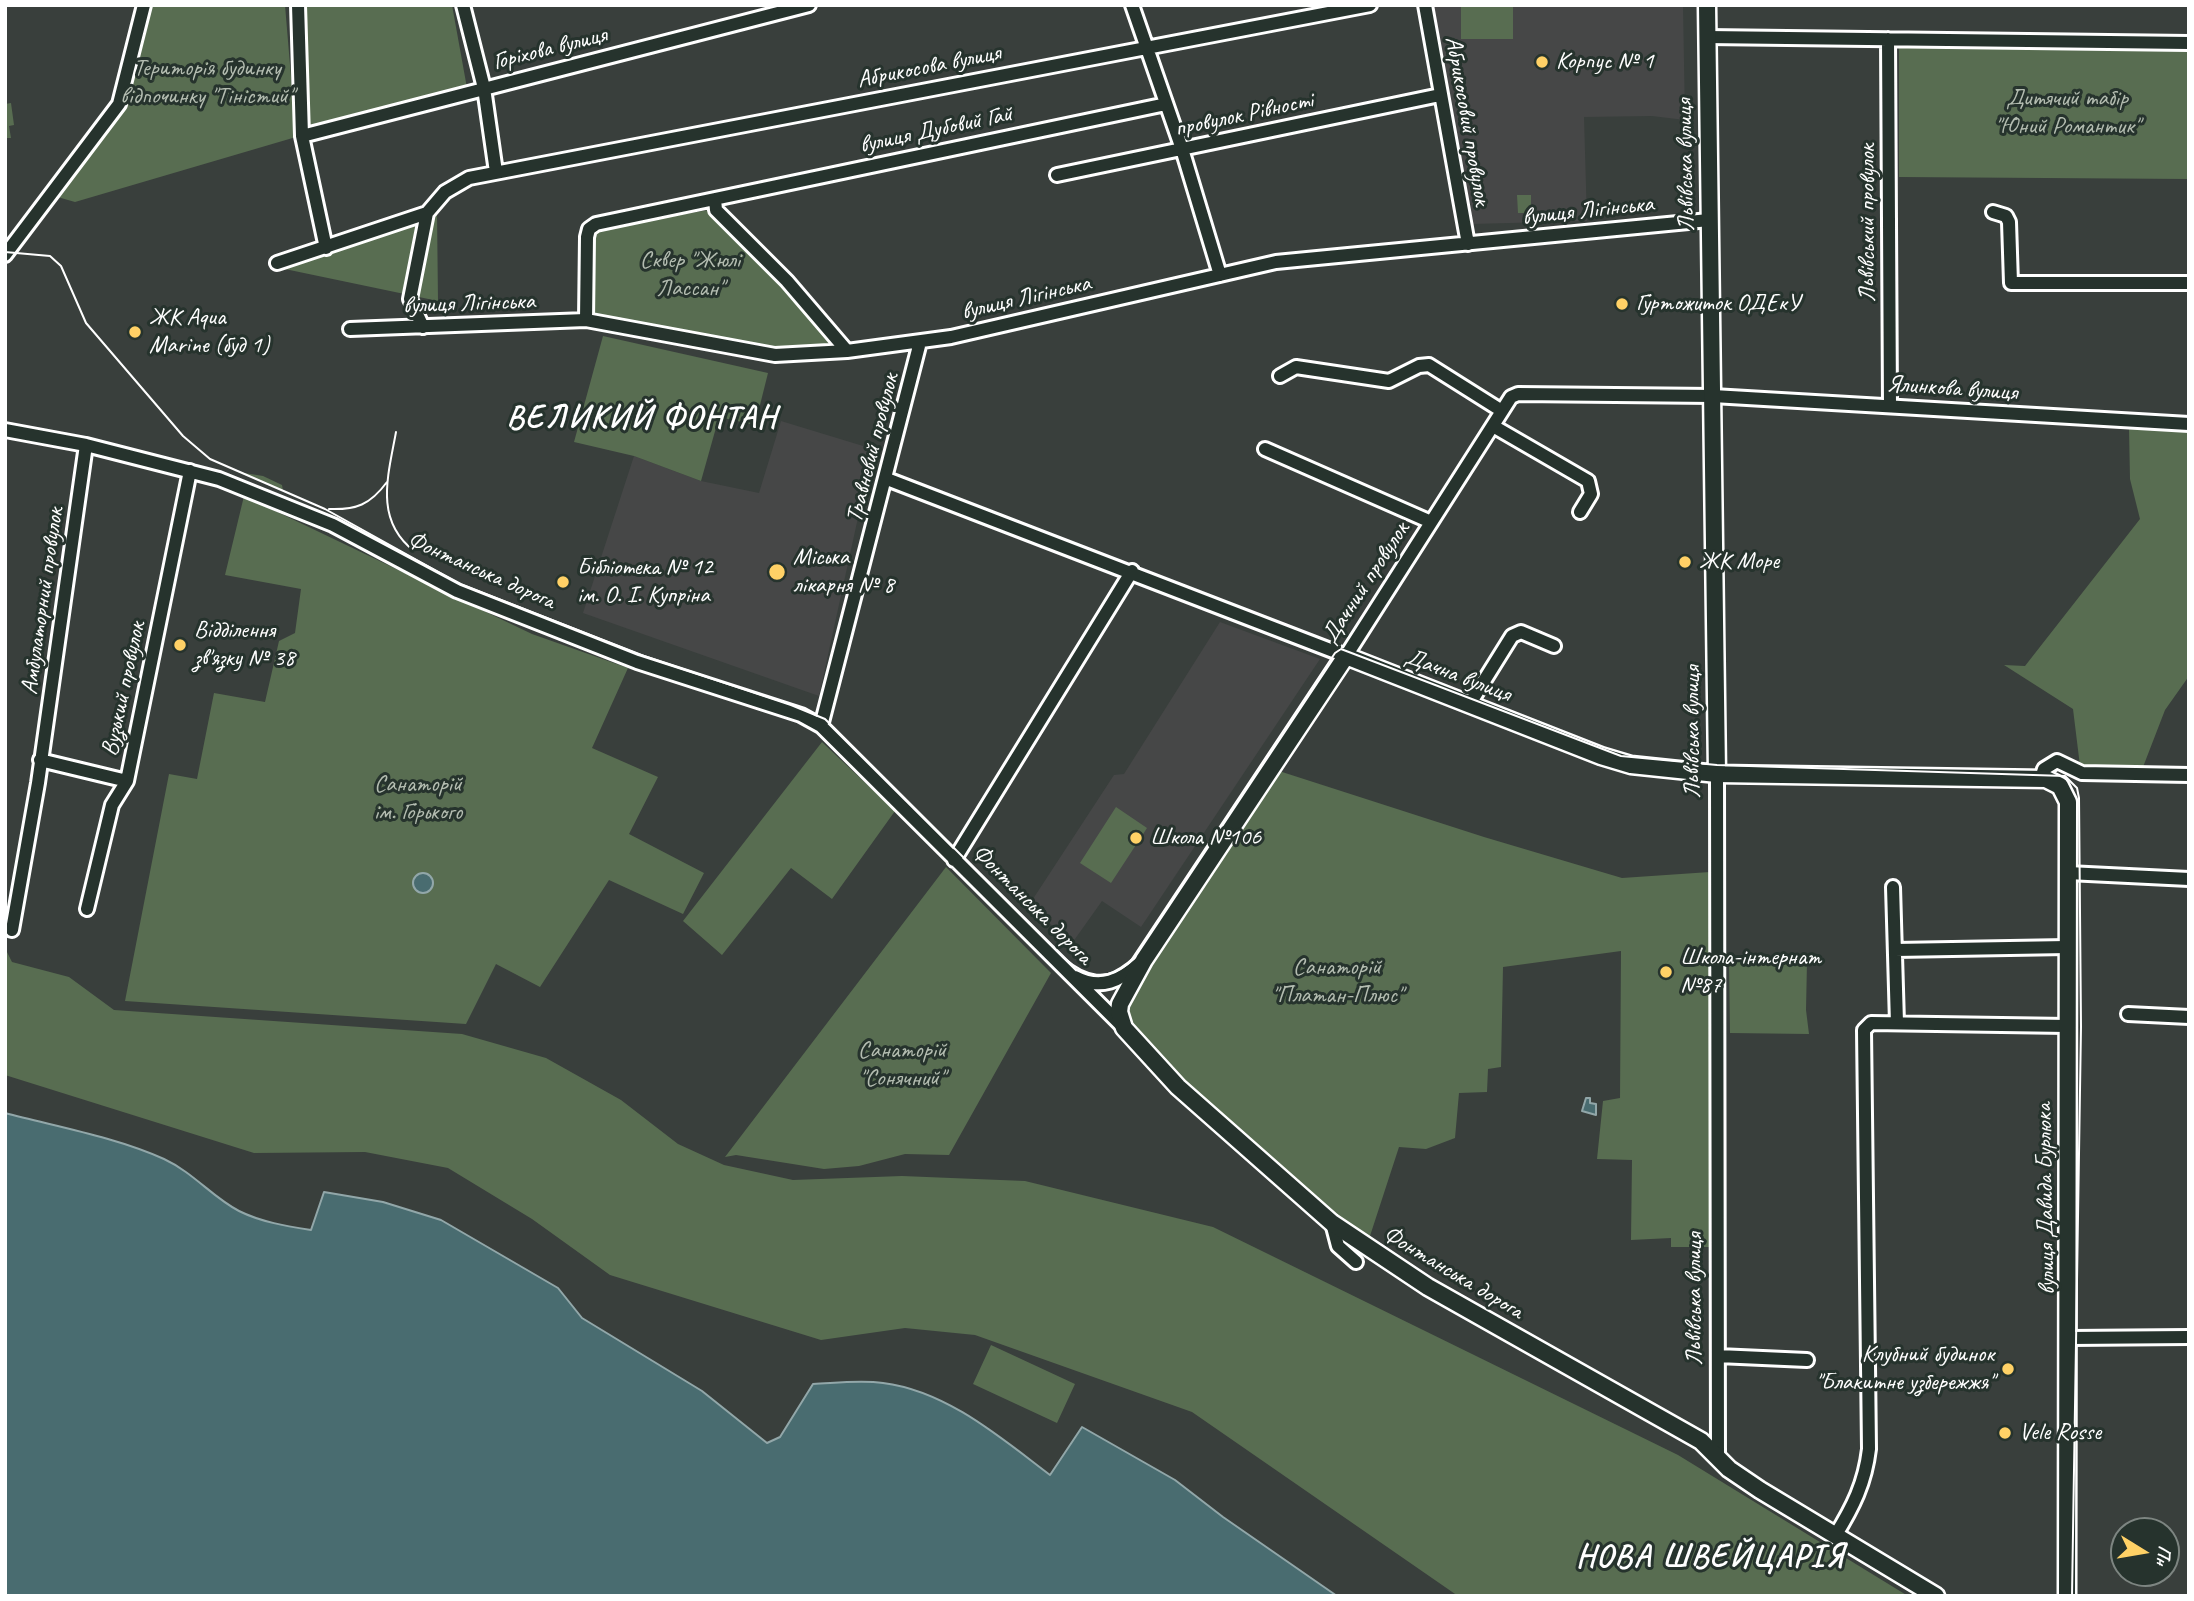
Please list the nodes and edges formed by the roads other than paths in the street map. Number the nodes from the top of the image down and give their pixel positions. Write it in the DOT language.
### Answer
graph roads {
  1 [pos="144,5"];
  2 [pos="298,5"];
  3 [pos="463,5"];
  4 [pos="809,5"];
  5 [pos="1132,5"];
  6 [pos="1370,5"];
  7 [pos="1424,5"];
  8 [pos="1707,5"];
  9 [pos="1707,37"];
  10 [pos="1888,39"];
  11 [pos="2189,43"];
  12 [pos="1147,46"];
  13 [pos="484,88"];
  14 [pos="1440,95"];
  15 [pos="1166,104"];
  16 [pos="302,136"];
  17 [pos="1182,149"];
  18 [pos="496,172"];
  19 [pos="1056,175"];
  20 [pos="715,200"];
  21 [pos="1993,212"];
  22 [pos="427,213"];
  23 [pos="1709,220"];
  24 [pos="1468,244"];
  25 [pos="326,248"];
  26 [pos="5,255"];
  27 [pos="277,263"];
  28 [pos="1220,275"];
  29 [pos="2189,283"];
  30 [pos="586,320"];
  31 [pos="423,327"];
  32 [pos="350,329"];
  33 [pos="920,342"];
  34 [pos="846,351"];
  35 [pos="1280,376"];
  36 [pos="1713,396"];
  37 [pos="1891,406"];
  38 [pos="1502,411"];
  39 [pos="2189,424"];
  40 [pos="1493,426"];
  41 [pos="5,430"];
  42 [pos="86,445"];
  43 [pos="1265,449"];
  44 [pos="190,471"];
  45 [pos="887,479"];
  46 [pos="1580,512"];
  47 [pos="1432,522"];
  48 [pos="1132,571"];
  49 [pos="1554,646"];
  50 [pos="1346,656"];
  51 [pos="1469,705"];
  52 [pos="821,726"];
  53 [pos="40,760"];
  54 [pos="1717,774"];
  55 [pos="2189,775"];
  56 [pos="2041,779"];
  57 [pos="127,781"];
  58 [pos="954,860"];
  59 [pos="2068,873"];
  60 [pos="2189,879"];
  61 [pos="1893,887"];
  62 [pos="86,909"];
  63 [pos="12,930"];
  64 [pos="2067,947"];
  65 [pos="1895,950"];
  66 [pos="1144,960"];
  67 [pos="1069,974"];
  68 [pos="2127,1014"];
  69 [pos="2189,1017"];
  70 [pos="1897,1023"];
  71 [pos="2067,1026"];
  72 [pos="1124,1028"];
  73 [pos="1332,1223"];
  74 [pos="1356,1262"];
  75 [pos="2189,1337"];
  76 [pos="2070,1338"];
  77 [pos="1718,1356"];
  78 [pos="1807,1360"];
  79 [pos="1718,1458"];
  80 [pos="1835,1536"];
  81 [pos="1936,1596"];
  82 [pos="2067,1596"];
  1 -- 26 [label="street"];
  2 -- 16 [label="street"];
  3 -- 13 [label="street"];
  4 -- 13 [label="street, Горіхова вулиця"];
  5 -- 12 [label="street"];
  6 -- 12 [label="street, Абрикосова вулиця"];
  7 -- 14 [label="street, Абрикосовий провулок"];
  8 -- 9 [label="main road, Львівська вулиця"];
  9 -- 10 [label="street"];
  9 -- 23 [label="main road, Львівська вулиця"];
  10 -- 11 [label="street"];
  10 -- 37 [label="street, Львівський провулок"];
  12 -- 15 [label="street"];
  12 -- 18 [label="street, Абрикосова вулиця"];
  13 -- 16 [label="street, Горіхова вулиця"];
  13 -- 18 [label="street"];
  14 -- 17 [label="street, провулок Рівності"];
  14 -- 24 [label="street, Абрикосовий провулок"];
  15 -- 17 [label="street"];
  15 -- 20 [label="street, вулиця Дубовий Гай"];
  16 -- 25 [label="street"];
  17 -- 19 [label="street, провулок Рівності"];
  17 -- 28 [label="street"];
  18 -- 22 [label="street, Абрикосова вулиця"];
  20 -- 30 [label="street, вулиця Дубовий Гай"];
  20 -- 34 [label="street"];
  21 -- 29 [label="street"];
  22 -- 25 [label="street"];
  22 -- 31 [label="street"];
  23 -- 24 [label="street, вулиця Лігінська"];
  23 -- 36 [label="main road, Львівська вулиця"];
  24 -- 28 [label="street, вулиця Лігінська"];
  25 -- 27 [label="street"];
  28 -- 33 [label="street, вулиця Лігінська"];
  30 -- 31 [label="street, вулиця Лігінська"];
  30 -- 34 [label="street, вулиця Лігінська"];
  31 -- 32 [label="street, вулиця Лігінська"];
  33 -- 34 [label="street, вулиця Лігінська"];
  33 -- 45 [label="street, Травневий провулок"];
  35 -- 38 [label="street"];
  36 -- 37 [label="street, Ялинкова вулиця"];
  36 -- 38 [label="street, Дачний провулок"];
  36 -- 54 [label="main road, Львівська вулиця"];
  37 -- 39 [label="street, Ялинкова вулиця"];
  38 -- 40 [label="street, Дачний провулок"];
  40 -- 46 [label="street"];
  40 -- 47 [label="street, Дачний провулок"];
  41 -- 42 [label="street, Фонтанська дорога"];
  42 -- 44 [label="street, Фонтанська дорога"];
  42 -- 53 [label="street, Амбулаторний провулок"];
  43 -- 47 [label="street"];
  44 -- 52 [label="street, Фонтанська дорога"];
  44 -- 57 [label="street, Вузький провулок"];
  45 -- 48 [label="street, Дачна вулиця"];
  45 -- 52 [label="street, Травневий провулок"];
  47 -- 50 [label="street, Дачний провулок"];
  48 -- 50 [label="street, Дачна вулиця"];
  48 -- 58 [label="street"];
  49 -- 51 [label="street"];
  50 -- 51 [label="main road, Дачна вулиця"];
  50 -- 66 [label="main road, Дачний провулок"];
  51 -- 54 [label="main road, Дачна вулиця"];
  52 -- 58 [label="street, Фонтанська дорога"];
  53 -- 57 [label="street"];
  53 -- 63 [label="street, Амбулаторний провулок"];
  54 -- 56 [label="main road, Дачна вулиця"];
  54 -- 77 [label="street, Львівська вулиця"];
  55 -- 56 [label="street"];
  56 -- 59 [label="main road, вулиця Давида Бурлюка"];
  57 -- 62 [label="street, Вузький провулок"];
  58 -- 67 [label="street, Фонтанська дорога"];
  59 -- 60 [label="street"];
  59 -- 64 [label="main road, вулиця Давида Бурлюка"];
  61 -- 65 [label="street"];
  64 -- 65 [label="street"];
  64 -- 71 [label="main road, вулиця Давида Бурлюка"];
  65 -- 70 [label="street"];
  66 -- 67 [label="street, Дачний провулок"];
  66 -- 72 [label="main road, Дачний провулок"];
  67 -- 72 [label="street, Фонтанська дорога"];
  68 -- 69 [label="street"];
  70 -- 71 [label="street"];
  70 -- 80 [label="street"];
  71 -- 76 [label="main road, вулиця Давида Бурлюка"];
  72 -- 73 [label="main road, Фонтанська дорога"];
  73 -- 74 [label="street"];
  73 -- 79 [label="main road, Фонтанська дорога"];
  75 -- 76 [label="street"];
  76 -- 82 [label="main road, вулиця Давида Бурлюка"];
  77 -- 78 [label="street"];
  77 -- 79 [label="street, Львівська вулиця"];
  79 -- 80 [label="main road, Фонтанська дорога"];
  80 -- 81 [label="main road, Фонтанська дорога"];
}
